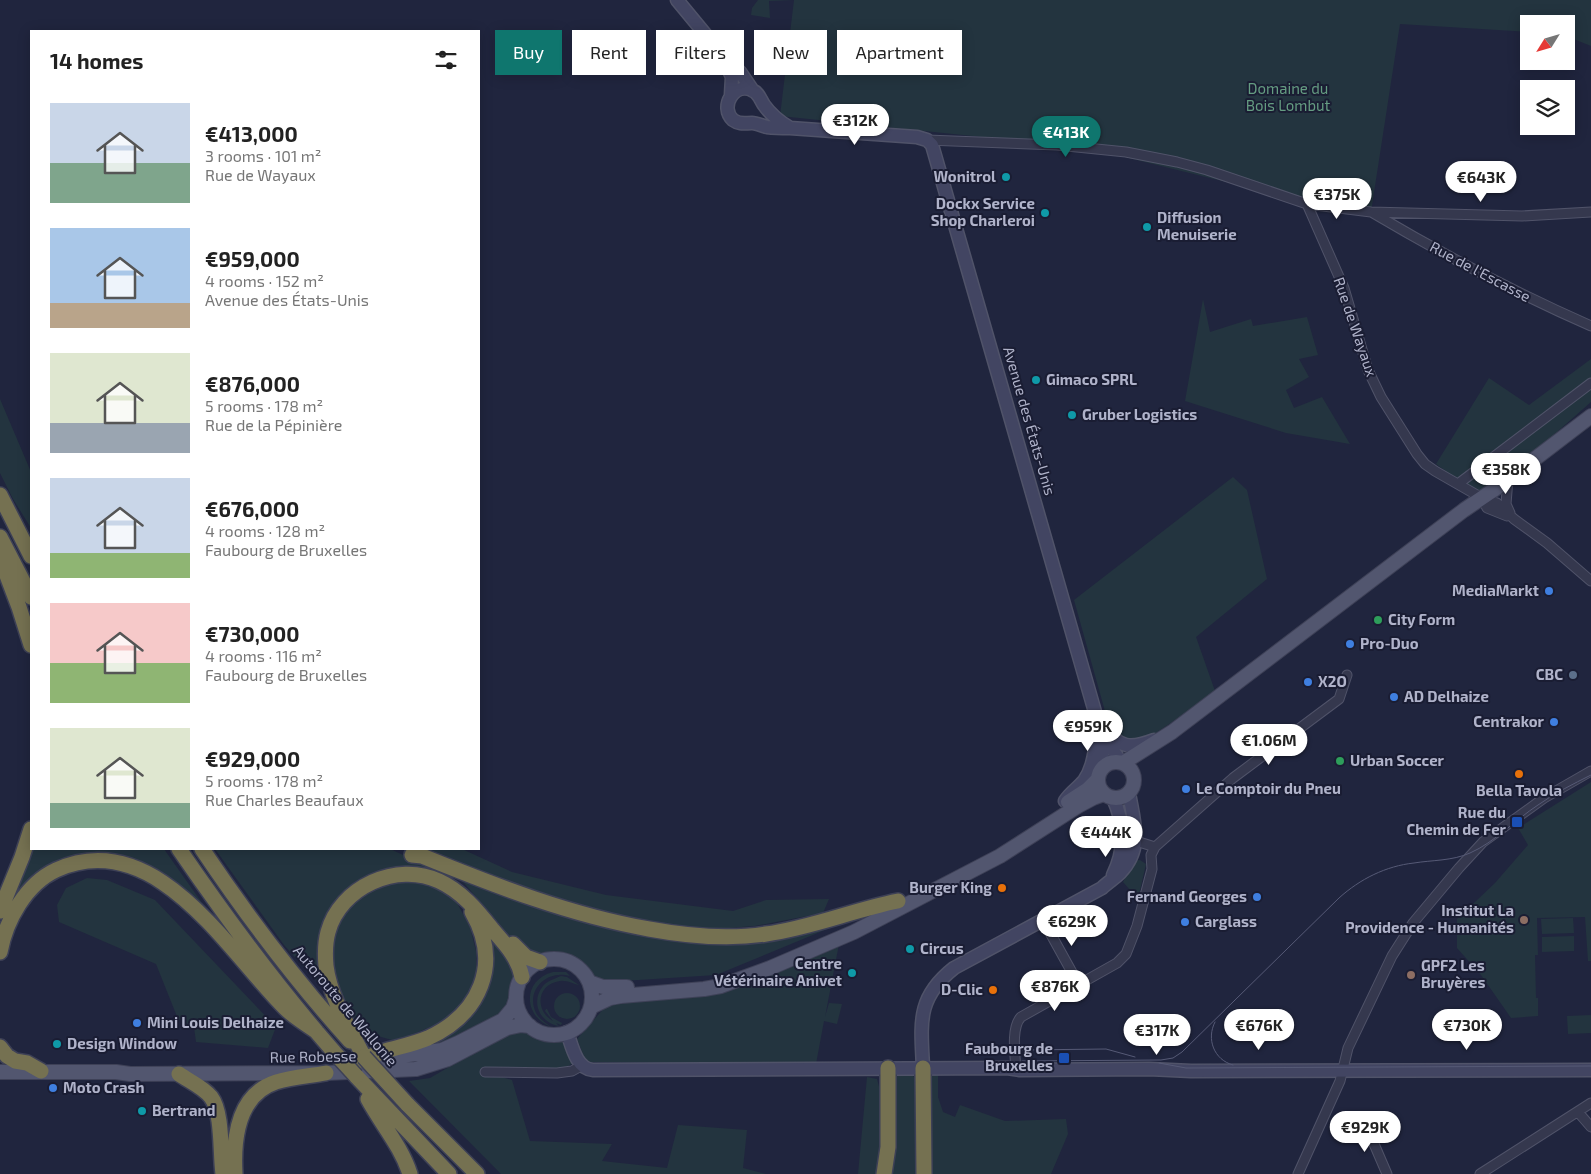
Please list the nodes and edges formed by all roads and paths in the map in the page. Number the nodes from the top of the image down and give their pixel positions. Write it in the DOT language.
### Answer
graph roads {
  1 [pos="677,0"];
  2 [pos="702,30"];
  3 [pos="731,75"];
  4 [pos="742,75"];
  5 [pos="753,91"];
  6 [pos="731,95"];
  7 [pos="762,103"];
  8 [pos="751,123"];
  9 [pos="790,128"];
  10 [pos="927,140"];
  11 [pos="1307,204"];
  12 [pos="1371,212"];
  13 [pos="1591,212"];
  14 [pos="1591,326"];
  15 [pos="1591,383"];
  16 [pos="1591,416"];
  17 [pos="1508,479"];
  18 [pos="1458,484"];
  19 [pos="0,495"];
  20 [pos="1482,498"];
  21 [pos="8,512"];
  22 [pos="1514,519"];
  23 [pos="0,537"];
  24 [pos="30,538"];
  25 [pos="0,552"];
  26 [pos="30,554"];
  27 [pos="1591,581"];
  28 [pos="30,595"];
  29 [pos="30,642"];
  30 [pos="1347,674"];
  31 [pos="1101,731"];
  32 [pos="1172,732"];
  33 [pos="1104,766"];
  34 [pos="1126,766"];
  35 [pos="1591,772"];
  36 [pos="1098,779"];
  37 [pos="1129,794"];
  38 [pos="1108,796"];
  39 [pos="1063,806"];
  40 [pos="30,832"];
  41 [pos="1131,845"];
  42 [pos="180,850"];
  43 [pos="203,850"];
  44 [pos="1153,851"];
  45 [pos="405,852"];
  46 [pos="460,894"];
  47 [pos="898,901"];
  48 [pos="0,911"];
  49 [pos="1043,920"];
  50 [pos="0,952"];
  51 [pos="540,962"];
  52 [pos="522,977"];
  53 [pos="589,982"];
  54 [pos="1079,985"];
  55 [pos="516,999"];
  56 [pos="591,1007"];
  57 [pos="530,1026"];
  58 [pos="343,1027"];
  59 [pos="316,1031"];
  60 [pos="567,1032"];
  61 [pos="0,1047"];
  62 [pos="1591,1061"];
  63 [pos="357,1066"];
  64 [pos="581,1066"];
  65 [pos="1344,1067"];
  66 [pos="888,1068"];
  67 [pos="923,1068"];
  68 [pos="1016,1069"];
  69 [pos="1591,1070"];
  70 [pos="41,1071"];
  71 [pos="0,1072"];
  72 [pos="116,1072"];
  73 [pos="485,1072"];
  74 [pos="326,1073"];
  75 [pos="179,1074"];
  76 [pos="1591,1103"];
  77 [pos="379,1108"];
  78 [pos="1578,1112"];
  79 [pos="1366,1123"];
  80 [pos="1591,1127"];
  81 [pos="223,1174"];
  82 [pos="234,1174"];
  83 [pos="410,1174"];
  84 [pos="449,1174"];
  85 [pos="477,1174"];
  86 [pos="884,1174"];
  87 [pos="924,1174"];
  88 [pos="1298,1174"];
  89 [pos="1387,1174"];
  90 [pos="1480,1174"];
  1 -- 2 [label="street"];
  3 -- 6 [label="street"];
  4 -- 5 [label="street"];
  5 -- 6 [label="street"];
  5 -- 7 [label="street"];
  6 -- 8 [label="street"];
  7 -- 8 [label="street"];
  7 -- 9 [label="street"];
  8 -- 9 [label="street"];
  9 -- 10 [label="street"];
  10 -- 11 [label="street"];
  10 -- 31 [label="street, Avenue des États-Unis"];
  11 -- 12 [label="street"];
  11 -- 18 [label="street, Rue de Wayaux"];
  12 -- 13 [label="street"];
  12 -- 14 [label="street, Rue de l'Escasse"];
  15 -- 18 [label="street"];
  16 -- 17 [label="main road"];
  17 -- 20 [label="main road"];
  17 -- 22 [label="street"];
  18 -- 20 [label="street, Rue de Wayaux"];
  19 -- 21 [label="highway"];
  20 -- 22 [label="street, Rue de Wayaux"];
  20 -- 32 [label="main road"];
  21 -- 24 [label="highway"];
  21 -- 26 [label="highway"];
  22 -- 27 [label="street, Rue de Wayaux"];
  23 -- 28 [label="highway"];
  25 -- 29 [label="highway"];
  30 -- 44 [label="street"];
  31 -- 32 [label="street"];
  31 -- 33 [label="street, Avenue des États-Unis"];
  31 -- 34 [label="street, Avenue des États-Unis"];
  31 -- 39 [label="street"];
  32 -- 34 [label="main road"];
  33 -- 34 [label="main road"];
  33 -- 36 [label="main road"];
  34 -- 37 [label="main road"];
  35 -- 65 [label="street"];
  36 -- 38 [label="main road"];
  36 -- 39 [label="main road"];
  37 -- 38 [label="main road"];
  37 -- 41 [label="street"];
  38 -- 41 [label="street"];
  38 -- 56 [label="main road"];
  39 -- 47 [label="main road"];
  40 -- 48 [label="highway"];
  41 -- 44 [label="street"];
  41 -- 49 [label="street"];
  42 -- 59 [label="highway, Autoroute de Wallonie"];
  43 -- 58 [label="highway, Autoroute de Wallonie"];
  44 -- 54 [label="street"];
  45 -- 47 [label="highway"];
  45 -- 51 [label="highway"];
  46 -- 52 [label="highway"];
  46 -- 58 [label="highway"];
  46 -- 63 [label="highway"];
  47 -- 53 [label="main road"];
  49 -- 54 [label="street"];
  49 -- 67 [label="street"];
  50 -- 59 [label="highway"];
  51 -- 52 [label="main road"];
  51 -- 53 [label="main road"];
  52 -- 55 [label="main road"];
  53 -- 56 [label="main road"];
  54 -- 68 [label="street"];
  55 -- 57 [label="main road"];
  55 -- 63 [label="main road, Rue Robesse"];
  56 -- 60 [label="main road"];
  57 -- 60 [label="main road"];
  57 -- 74 [label="main road, Rue Robesse"];
  58 -- 63 [label="highway"];
  59 -- 63 [label="highway, Autoroute de Wallonie, bridge"];
  60 -- 64 [label="street"];
  61 -- 70 [label="highway"];
  62 -- 65 [label="street"];
  63 -- 72 [label="main road, Rue Robesse"];
  63 -- 77 [label="highway"];
  63 -- 85 [label="highway, Autoroute de Wallonie, bridge"];
  64 -- 66 [label="street"];
  64 -- 73 [label="street"];
  65 -- 68 [label="street"];
  65 -- 69 [label="street"];
  65 -- 88 [label="street"];
  66 -- 67 [label="street"];
  66 -- 86 [label="highway"];
  67 -- 68 [label="street"];
  67 -- 87 [label="highway"];
  70 -- 71 [label="main road, Rue Robesse"];
  70 -- 72 [label="main road, Rue Robesse"];
  72 -- 75 [label="main road, Rue Robesse"];
  74 -- 75 [label="main road, Rue Robesse"];
  74 -- 82 [label="highway"];
  75 -- 81 [label="highway"];
  76 -- 78 [label="street"];
  77 -- 83 [label="highway"];
  77 -- 84 [label="highway"];
  78 -- 80 [label="street"];
  78 -- 90 [label="street"];
  79 -- 89 [label="street"];
}
